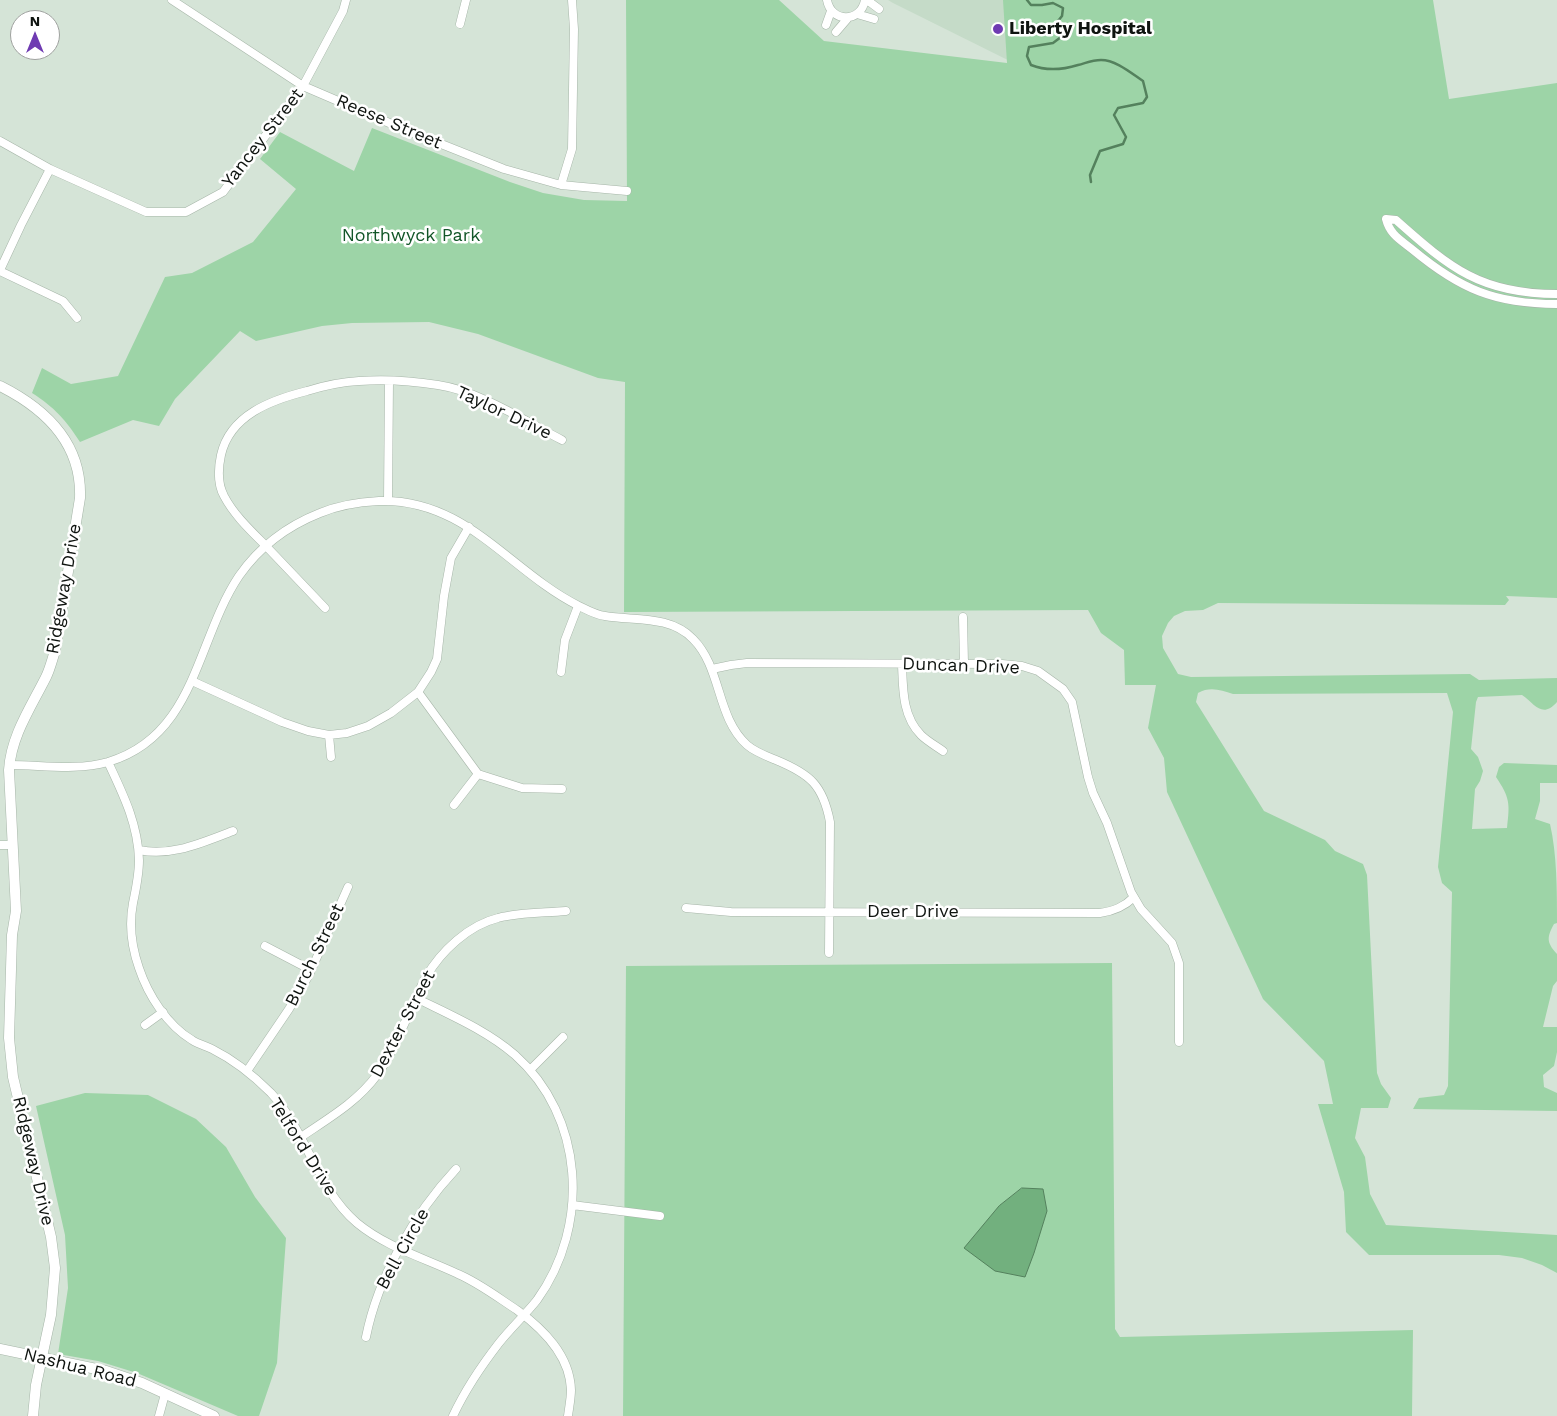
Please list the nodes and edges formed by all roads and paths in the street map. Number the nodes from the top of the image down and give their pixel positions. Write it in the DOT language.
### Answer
graph roads {
  1 [pos="172,0"];
  2 [pos="346,0"];
  3 [pos="466,0"];
  4 [pos="572,0"];
  5 [pos="827,0"];
  6 [pos="866,0"];
  7 [pos="879,9"];
  8 [pos="831,11"];
  9 [pos="857,14"];
  10 [pos="848,18"];
  11 [pos="874,19"];
  12 [pos="460,24"];
  13 [pos="826,25"];
  14 [pos="836,32"];
  15 [pos="304,86"];
  16 [pos="0,140"];
  17 [pos="50,169"];
  18 [pos="562,185"];
  19 [pos="626,191"];
  20 [pos="0,270"];
  21 [pos="1496,287"];
  22 [pos="1557,294"];
  23 [pos="1493,298"];
  24 [pos="1557,304"];
  25 [pos="77,318"];
  26 [pos="389,381"];
  27 [pos="0,386"];
  28 [pos="562,440"];
  29 [pos="388,501"];
  30 [pos="469,527"];
  31 [pos="265,545"];
  32 [pos="578,606"];
  33 [pos="325,608"];
  34 [pos="963,617"];
  35 [pos="902,664"];
  36 [pos="964,664"];
  37 [pos="712,669"];
  38 [pos="561,672"];
  39 [pos="192,681"];
  40 [pos="418,692"];
  41 [pos="329,735"];
  42 [pos="943,751"];
  43 [pos="332,757"];
  44 [pos="108,762"];
  45 [pos="10,765"];
  46 [pos="478,774"];
  47 [pos="562,789"];
  48 [pos="454,805"];
  49 [pos="233,831"];
  50 [pos="0,845"];
  51 [pos="12,846"];
  52 [pos="139,850"];
  53 [pos="348,887"];
  54 [pos="1134,897"];
  55 [pos="686,908"];
  56 [pos="566,911"];
  57 [pos="829,912"];
  58 [pos="265,946"];
  59 [pos="828,953"];
  60 [pos="311,970"];
  61 [pos="416,998"];
  62 [pos="163,1012"];
  63 [pos="145,1025"];
  64 [pos="563,1037"];
  65 [pos="1179,1042"];
  66 [pos="530,1070"];
  67 [pos="247,1071"];
  68 [pos="301,1137"];
  69 [pos="456,1169"];
  70 [pos="572,1205"];
  71 [pos="660,1216"];
  72 [pos="400,1249"];
  73 [pos="524,1314"];
  74 [pos="366,1337"];
  75 [pos="0,1349"];
  76 [pos="41,1358"];
  77 [pos="166,1394"];
  78 [pos="32,1416"];
  79 [pos="159,1416"];
  80 [pos="214,1416"];
  81 [pos="452,1416"];
  82 [pos="568,1416"];
  1 -- 15 [label="street, Reese Street"];
  2 -- 15 [label="street, Yancey Street"];
  3 -- 12 [label="street"];
  4 -- 18 [label="street"];
  5 -- 8 [label="street"];
  6 -- 7 [label="street"];
  6 -- 9 [label="street"];
  8 -- 10 [label="street"];
  8 -- 13 [label="street"];
  9 -- 10 [label="street"];
  9 -- 11 [label="street"];
  10 -- 14 [label="street"];
  15 -- 17 [label="street, Yancey Street"];
  15 -- 18 [label="street, Reese Street"];
  16 -- 17 [label="street, Yancey Street"];
  17 -- 20 [label="street"];
  18 -- 19 [label="street, Reese Street"];
  20 -- 25 [label="street"];
  21 -- 22 [label="street"];
  21 -- 23 [label="street"];
  21 -- 23 [label="street"];
  23 -- 24 [label="street"];
  26 -- 28 [label="street, Taylor Drive"];
  26 -- 29 [label="street"];
  26 -- 31 [label="street, Taylor Drive"];
  27 -- 45 [label="street, Ridgeway Drive"];
  29 -- 30 [label="street"];
  29 -- 31 [label="street"];
  30 -- 32 [label="street"];
  30 -- 40 [label="street"];
  31 -- 33 [label="street, Taylor Drive"];
  31 -- 39 [label="street"];
  32 -- 37 [label="street"];
  32 -- 38 [label="street"];
  34 -- 36 [label="street"];
  35 -- 36 [label="street, Duncan Drive"];
  35 -- 37 [label="street, Duncan Drive"];
  35 -- 42 [label="street"];
  36 -- 54 [label="street, Duncan Drive"];
  37 -- 57 [label="street"];
  39 -- 41 [label="street"];
  39 -- 44 [label="street"];
  40 -- 41 [label="street"];
  40 -- 46 [label="street"];
  41 -- 43 [label="street"];
  44 -- 45 [label="street"];
  44 -- 52 [label="street, Telford Drive"];
  45 -- 51 [label="street, Ridgeway Drive"];
  46 -- 47 [label="street"];
  46 -- 48 [label="street"];
  49 -- 52 [label="street"];
  50 -- 51 [label="street"];
  51 -- 76 [label="street, Ridgeway Drive"];
  52 -- 62 [label="street, Telford Drive"];
  53 -- 60 [label="street, Burch Street"];
  54 -- 57 [label="street, Deer Drive"];
  54 -- 65 [label="street, Duncan Drive"];
  55 -- 57 [label="street, Deer Drive"];
  56 -- 61 [label="street, Dexter Street"];
  57 -- 59 [label="street"];
  58 -- 60 [label="street"];
  60 -- 67 [label="street, Burch Street"];
  61 -- 66 [label="street"];
  61 -- 68 [label="street, Dexter Street"];
  62 -- 63 [label="street"];
  62 -- 67 [label="street, Telford Drive"];
  64 -- 66 [label="street"];
  66 -- 70 [label="street"];
  67 -- 68 [label="street, Telford Drive"];
  68 -- 72 [label="street, Telford Drive"];
  69 -- 72 [label="street, Bell Circle"];
  70 -- 71 [label="street"];
  70 -- 73 [label="street"];
  72 -- 73 [label="street, Telford Drive"];
  72 -- 74 [label="street, Bell Circle"];
  73 -- 81 [label="street"];
  73 -- 82 [label="street, Telford Drive"];
  75 -- 76 [label="street, Nashua Road"];
  76 -- 77 [label="street, Nashua Road"];
  76 -- 78 [label="street, Ridgeway Drive"];
  77 -- 79 [label="street"];
  77 -- 80 [label="street, Nashua Road"];
}
